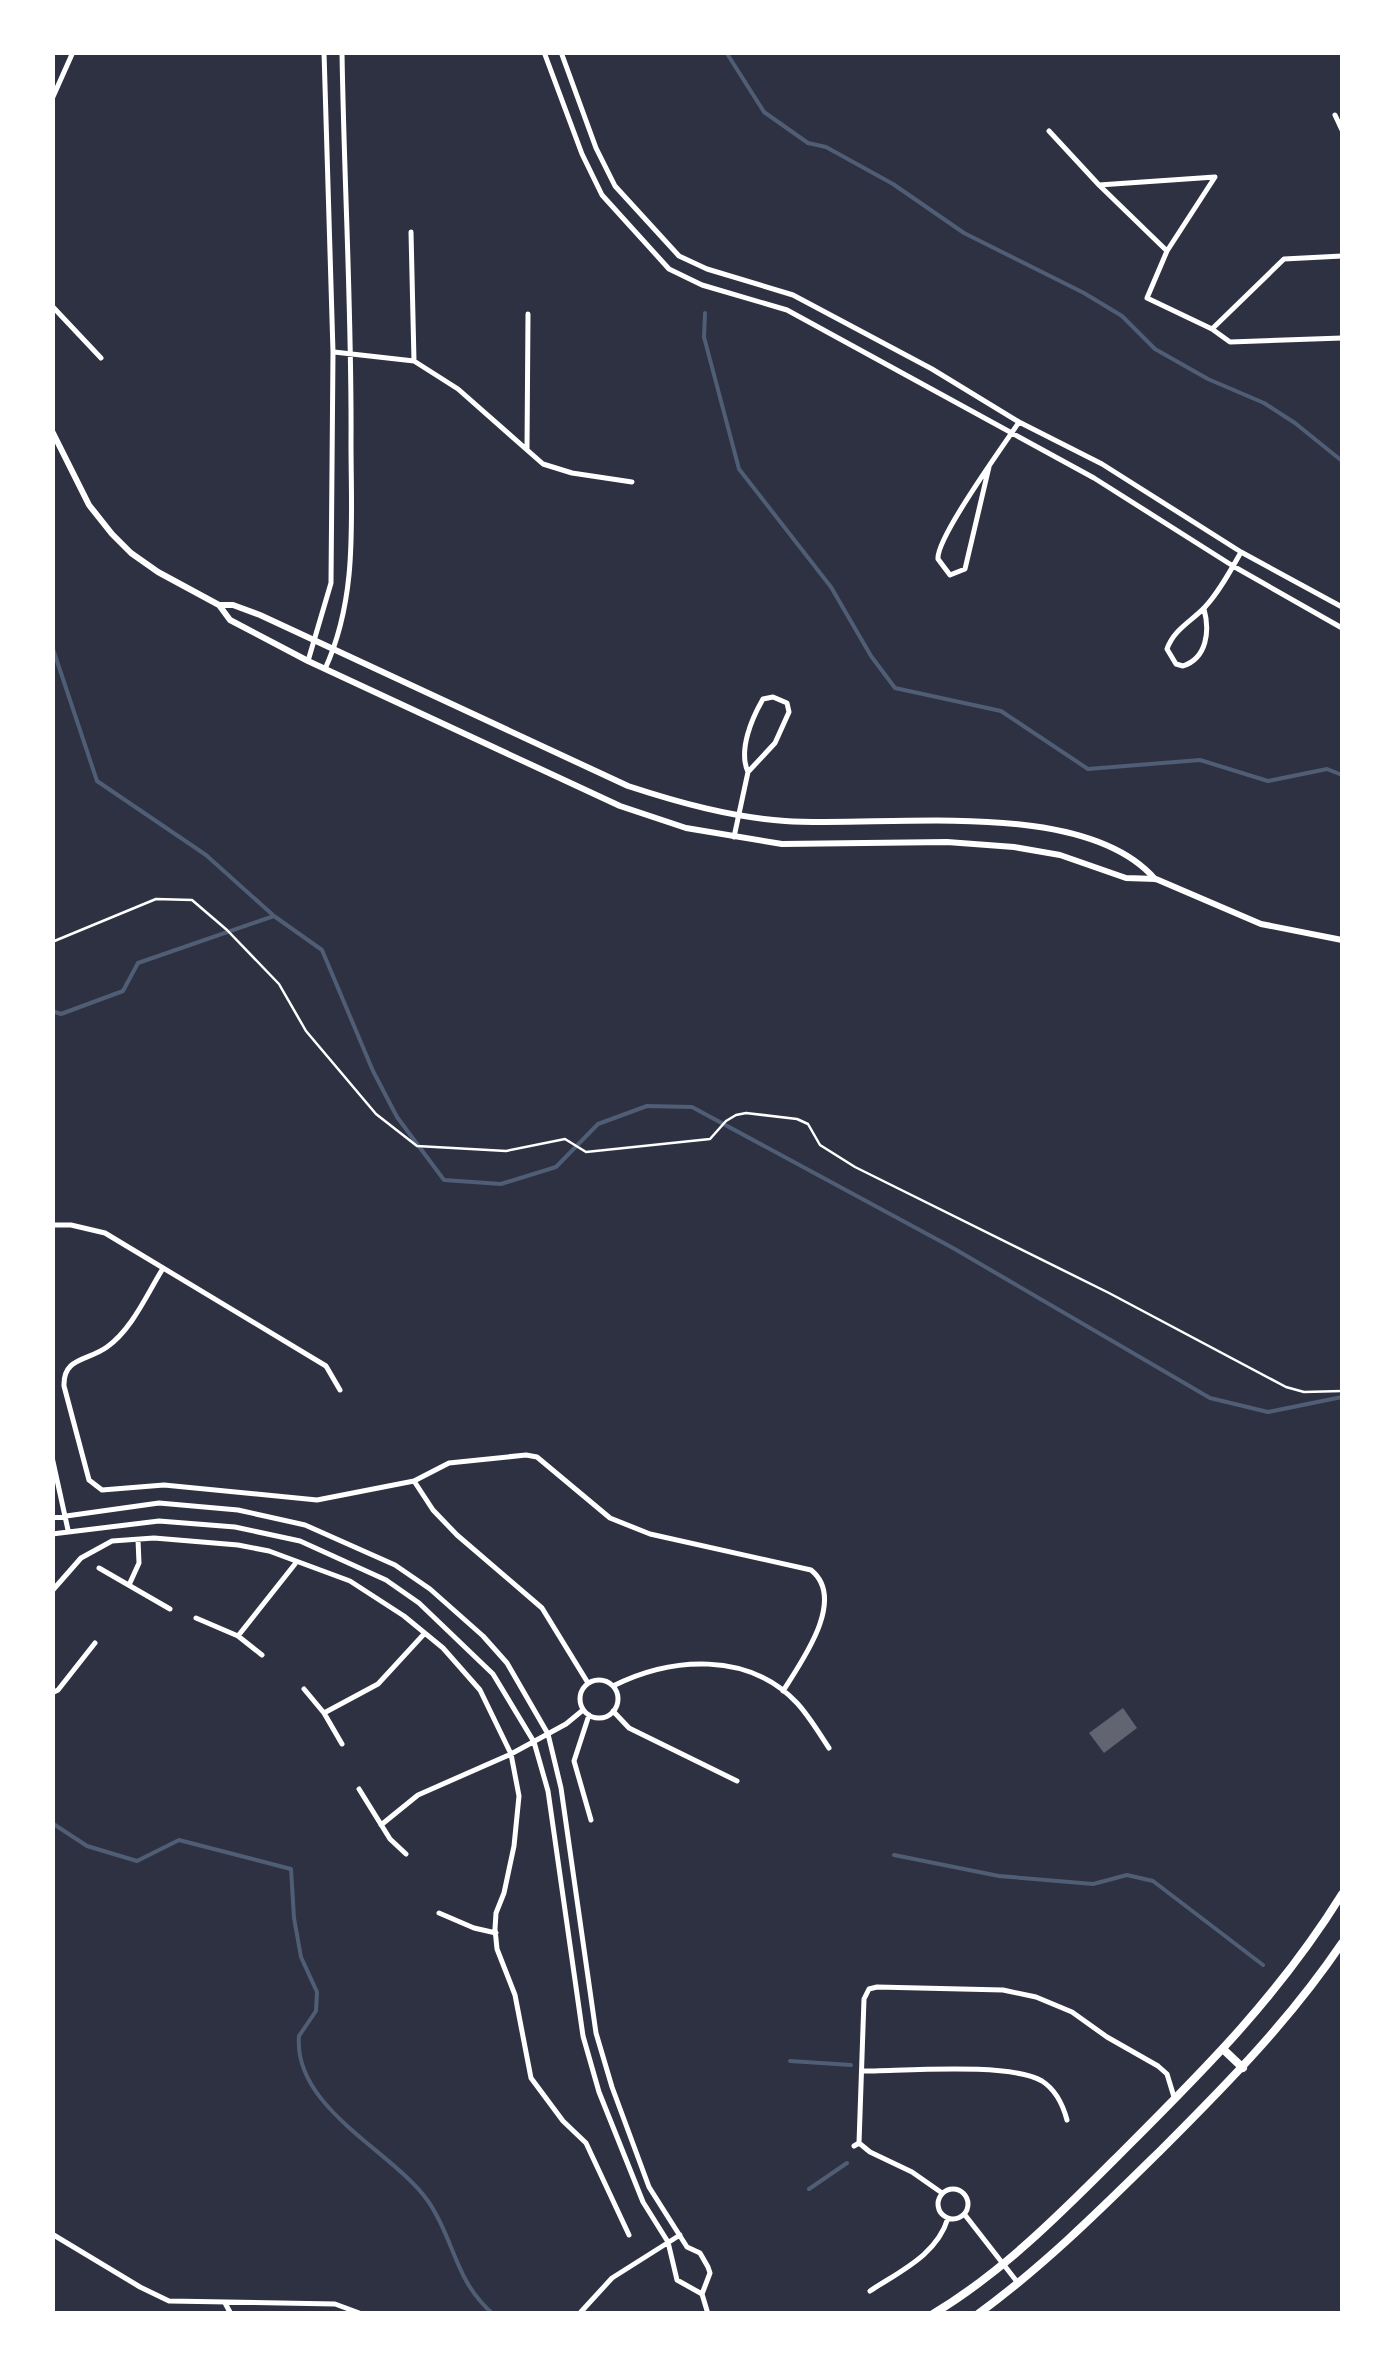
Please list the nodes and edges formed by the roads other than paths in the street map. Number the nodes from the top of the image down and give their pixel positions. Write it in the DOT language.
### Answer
graph roads {
  1 [pos="73,52"];
  2 [pos="324,52"];
  3 [pos="342,52"];
  4 [pos="544,52"];
  5 [pos="561,52"];
  6 [pos="52,72"];
  7 [pos="62,78"];
  8 [pos="52,100"];
  9 [pos="1335,115"];
  10 [pos="1342,130"];
  11 [pos="1049,131"];
  12 [pos="344,155"];
  13 [pos="326,156"];
  14 [pos="1100,185"];
  15 [pos="411,232"];
  16 [pos="1168,251"];
  17 [pos="1342,256"];
  18 [pos="52,306"];
  19 [pos="528,314"];
  20 [pos="1212,329"];
  21 [pos="1342,338"];
  22 [pos="333,352"];
  23 [pos="352,352"];
  24 [pos="101,358"];
  25 [pos="414,361"];
  26 [pos="1019,422"];
  27 [pos="52,430"];
  28 [pos="1010,435"];
  29 [pos="526,449"];
  30 [pos="990,467"];
  31 [pos="632,482"];
  32 [pos="1240,552"];
  33 [pos="1233,566"];
  34 [pos="219,605"];
  35 [pos="1342,608"];
  36 [pos="1204,609"];
  37 [pos="1342,628"];
  38 [pos="316,641"];
  39 [pos="334,649"];
  40 [pos="308,661"];
  41 [pos="326,669"];
  42 [pos="748,772"];
  43 [pos="739,816"];
  44 [pos="734,837"];
  45 [pos="1156,880"];
  46 [pos="1342,940"];
  47 [pos="52,1225"];
  48 [pos="162,1270"];
  49 [pos="56,1372"];
  50 [pos="64,1374"];
  51 [pos="340,1390"];
  52 [pos="52,1457"];
  53 [pos="414,1481"];
  54 [pos="65,1516"];
  55 [pos="52,1518"];
  56 [pos="68,1530"];
  57 [pos="52,1534"];
  58 [pos="138,1540"];
  59 [pos="296,1563"];
  60 [pos="98,1568"];
  61 [pos="129,1585"];
  62 [pos="52,1591"];
  63 [pos="170,1609"];
  64 [pos="196,1618"];
  65 [pos="424,1634"];
  66 [pos="238,1636"];
  67 [pos="95,1643"];
  68 [pos="262,1655"];
  69 [pos="588,1683"];
  70 [pos="612,1686"];
  71 [pos="304,1689"];
  72 [pos="783,1690"];
  73 [pos="52,1692"];
  74 [pos="613,1711"];
  75 [pos="324,1713"];
  76 [pos="586,1713"];
  77 [pos="548,1734"];
  78 [pos="534,1742"];
  79 [pos="342,1744"];
  80 [pos="829,1748"];
  81 [pos="511,1754"];
  82 [pos="736,1781"];
  83 [pos="360,1789"];
  84 [pos="591,1820"];
  85 [pos="380,1825"];
  86 [pos="406,1854"];
  87 [pos="1342,1894"];
  88 [pos="439,1913"];
  89 [pos="496,1933"];
  90 [pos="1342,1943"];
  91 [pos="1224,2050"];
  92 [pos="1244,2068"];
  93 [pos="862,2071"];
  94 [pos="1175,2100"];
  95 [pos="1067,2120"];
  96 [pos="942,2193"];
  97 [pos="964,2215"];
  98 [pos="948,2218"];
  99 [pos="52,2234"];
  100 [pos="680,2234"];
  101 [pos="629,2235"];
  102 [pos="668,2242"];
  103 [pos="1003,2263"];
  104 [pos="1018,2282"];
  105 [pos="870,2291"];
  106 [pos="702,2294"];
  107 [pos="274,2302"];
  108 [pos="226,2303"];
  109 [pos="269,2310"];
  110 [pos="230,2314"];
  111 [pos="362,2314"];
  112 [pos="578,2314"];
  113 [pos="708,2314"];
  114 [pos="933,2314"];
  115 [pos="978,2314"];
  1 -- 7 [label="street"];
  2 -- 13 [label="street"];
  3 -- 12 [label="street"];
  4 -- 28 [label="street"];
  5 -- 26 [label="street"];
  6 -- 7 [label="street"];
  7 -- 8 [label="street"];
  9 -- 10 [label="street"];
  11 -- 14 [label="street"];
  12 -- 13 [label="street"];
  12 -- 23 [label="street"];
  13 -- 22 [label="street"];
  14 -- 16 [label="street"];
  14 -- 16 [label="street"];
  15 -- 25 [label="street"];
  16 -- 20 [label="street"];
  17 -- 20 [label="street"];
  18 -- 24 [label="street"];
  19 -- 29 [label="street"];
  20 -- 21 [label="street"];
  22 -- 23 [label="street"];
  22 -- 38 [label="street"];
  23 -- 25 [label="street"];
  23 -- 39 [label="street"];
  25 -- 29 [label="street"];
  26 -- 28 [label="street"];
  26 -- 32 [label="street"];
  27 -- 34 [label="street"];
  28 -- 30 [label="street"];
  28 -- 33 [label="street"];
  29 -- 31 [label="street"];
  30 -- 30 [label="street"];
  32 -- 33 [label="street"];
  32 -- 35 [label="street"];
  33 -- 36 [label="street"];
  33 -- 37 [label="street"];
  34 -- 38 [label="street"];
  34 -- 40 [label="street"];
  36 -- 36 [label="street"];
  38 -- 39 [label="street"];
  38 -- 40 [label="street"];
  39 -- 41 [label="street"];
  39 -- 43 [label="street"];
  40 -- 41 [label="street"];
  41 -- 44 [label="street"];
  42 -- 42 [label="street"];
  42 -- 43 [label="street"];
  43 -- 44 [label="street"];
  43 -- 45 [label="street"];
  44 -- 45 [label="street"];
  45 -- 46 [label="street"];
  47 -- 48 [label="street"];
  48 -- 50 [label="street"];
  48 -- 51 [label="street"];
  49 -- 50 [label="street"];
  50 -- 53 [label="street"];
  52 -- 54 [label="street"];
  53 -- 69 [label="street"];
  53 -- 72 [label="street"];
  54 -- 55 [label="street"];
  54 -- 56 [label="street"];
  54 -- 77 [label="street"];
  56 -- 57 [label="street"];
  56 -- 78 [label="street"];
  58 -- 59 [label="street"];
  58 -- 61 [label="street"];
  58 -- 62 [label="street"];
  59 -- 65 [label="street"];
  59 -- 66 [label="street"];
  60 -- 61 [label="street"];
  61 -- 63 [label="street"];
  64 -- 66 [label="street"];
  65 -- 75 [label="street"];
  65 -- 81 [label="street"];
  66 -- 68 [label="street"];
  67 -- 73 [label="street"];
  69 -- 70 [label="street"];
  69 -- 76 [label="street"];
  70 -- 72 [label="street"];
  70 -- 74 [label="street"];
  71 -- 75 [label="street"];
  72 -- 80 [label="street"];
  74 -- 76 [label="street"];
  74 -- 82 [label="street"];
  75 -- 79 [label="street"];
  76 -- 77 [label="street"];
  76 -- 84 [label="street"];
  77 -- 78 [label="street"];
  77 -- 100 [label="street"];
  78 -- 81 [label="street"];
  78 -- 102 [label="street"];
  81 -- 85 [label="street"];
  81 -- 89 [label="street"];
  83 -- 85 [label="street"];
  85 -- 86 [label="street"];
  87 -- 91 [label="main road"];
  88 -- 89 [label="street"];
  89 -- 101 [label="street"];
  90 -- 92 [label="main road"];
  91 -- 92 [label="main road"];
  91 -- 94 [label="main road"];
  92 -- 104 [label="main road"];
  93 -- 94 [label="street"];
  93 -- 95 [label="street"];
  93 -- 96 [label="street"];
  94 -- 103 [label="main road"];
  96 -- 97 [label="street"];
  96 -- 98 [label="street"];
  97 -- 98 [label="street"];
  97 -- 103 [label="street"];
  98 -- 105 [label="street"];
  99 -- 108 [label="street"];
  100 -- 102 [label="street"];
  100 -- 106 [label="street"];
  102 -- 106 [label="street"];
  102 -- 112 [label="street"];
  103 -- 104 [label="street"];
  103 -- 114 [label="main road"];
  104 -- 115 [label="main road"];
  106 -- 113 [label="street"];
  107 -- 108 [label="street"];
  107 -- 109 [label="street"];
  107 -- 111 [label="street"];
  108 -- 110 [label="street"];
}
